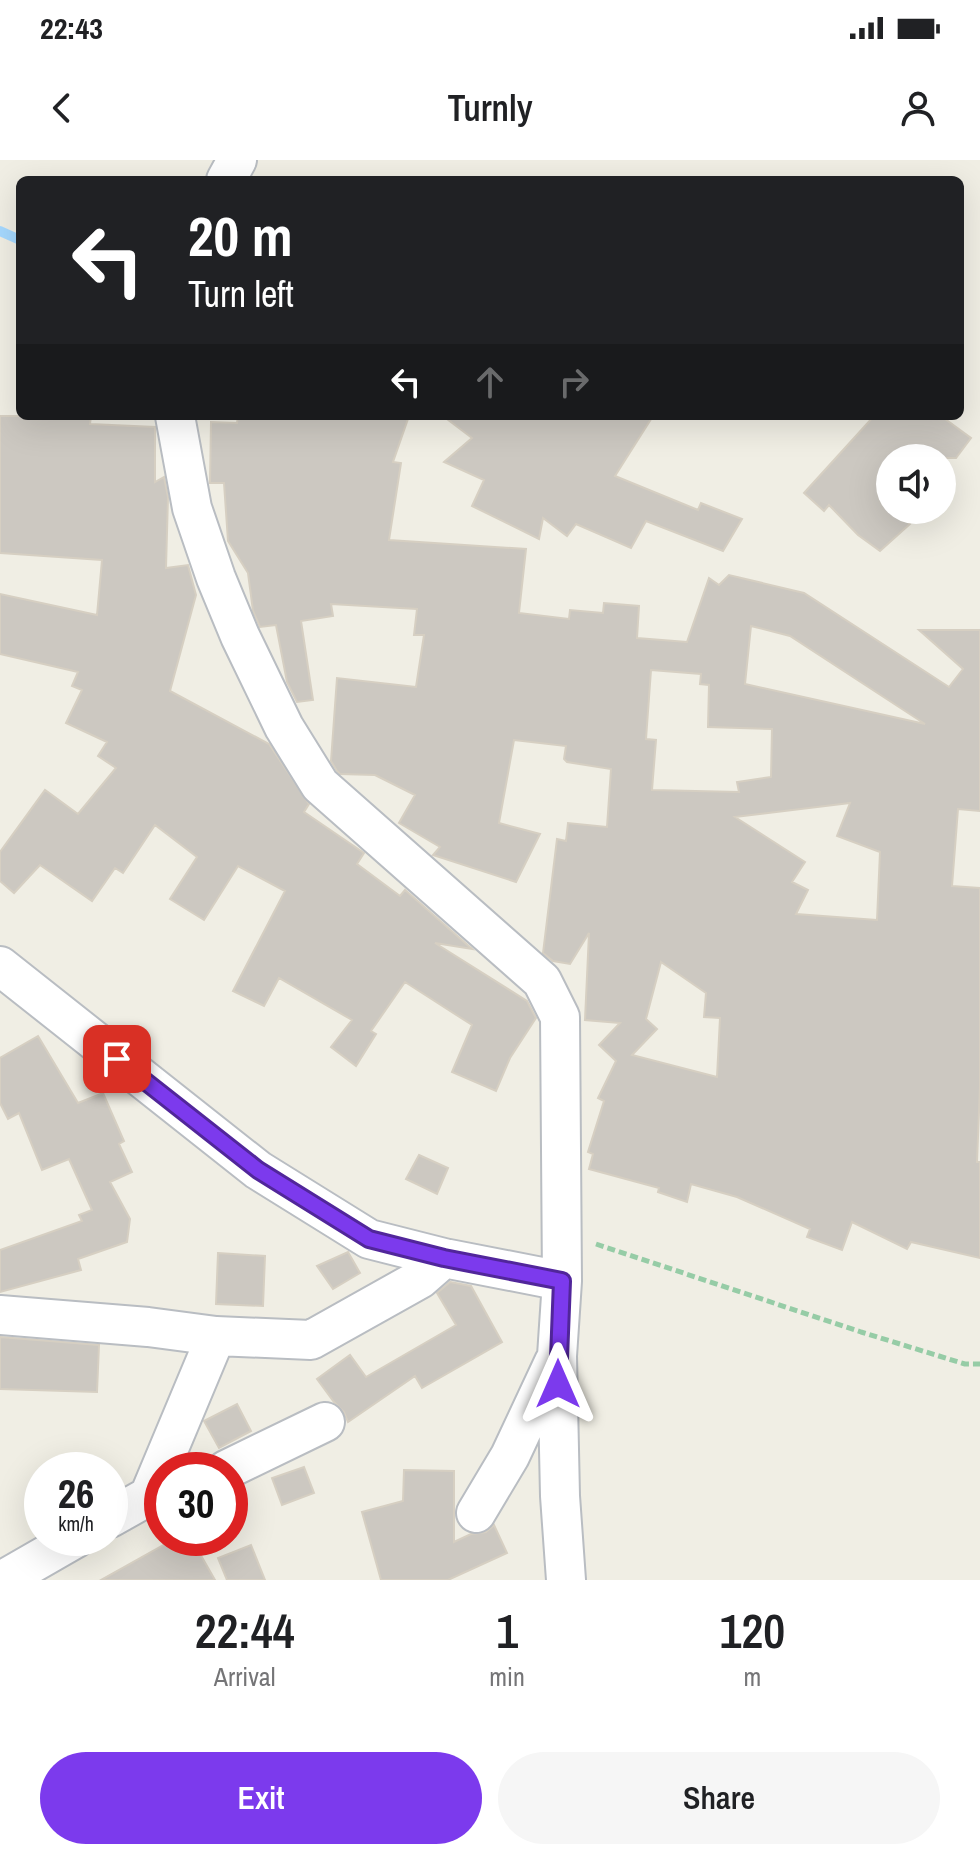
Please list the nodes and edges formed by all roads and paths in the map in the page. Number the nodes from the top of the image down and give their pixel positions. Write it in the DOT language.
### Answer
graph roads {
  1 [pos="176,420"];
  2 [pos="0,966"];
  3 [pos="560,1232"];
  4 [pos="444,1258"];
  5 [pos="562,1281"];
  6 [pos="0,1315"];
  7 [pos="216,1336"];
  8 [pos="557,1356"];
  9 [pos="980,1364"];
  10 [pos="325,1422"];
  11 [pos="172,1452"];
  12 [pos="248,1459"];
  13 [pos="476,1513"];
  14 [pos="45,1556"];
  15 [pos="3,1580"];
  16 [pos="566,1580"];
  1 -- 3 [label="street"];
  2 -- 4 [label="street"];
  3 -- 5 [label="street"];
  3 -- 9 [label="path"];
  4 -- 5 [label="street"];
  4 -- 7 [label="street"];
  5 -- 8 [label="street"];
  6 -- 7 [label="street"];
  7 -- 11 [label="street"];
  8 -- 13 [label="street"];
  8 -- 16 [label="street"];
  10 -- 12 [label="street"];
  14 -- 15 [label="street"];
}
